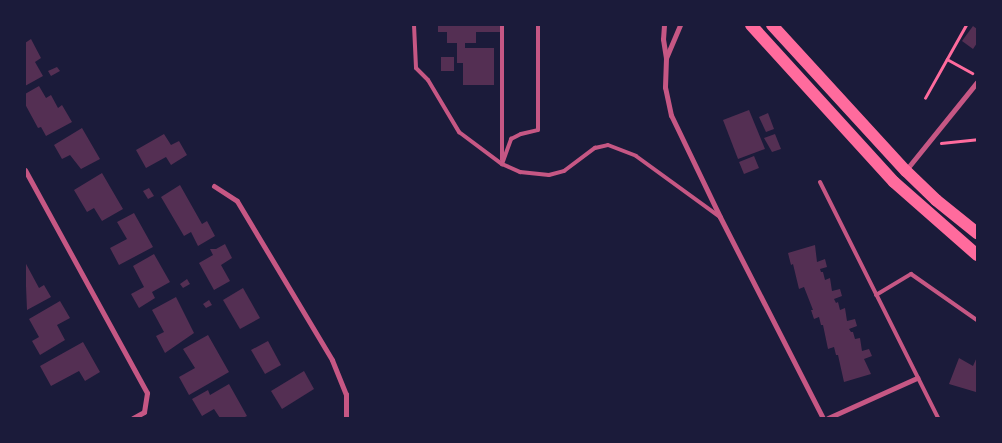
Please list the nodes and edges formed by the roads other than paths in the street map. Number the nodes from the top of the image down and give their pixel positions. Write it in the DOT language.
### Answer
graph roads {
  1 [pos="414,25"];
  2 [pos="502,25"];
  3 [pos="538,25"];
  4 [pos="664,25"];
  5 [pos="680,25"];
  6 [pos="752,25"];
  7 [pos="772,25"];
  8 [pos="666,58"];
  9 [pos="977,82"];
  10 [pos="502,164"];
  11 [pos="25,170"];
  12 [pos="906,171"];
  13 [pos="820,182"];
  14 [pos="214,186"];
  15 [pos="720,217"];
  16 [pos="977,233"];
  17 [pos="977,255"];
  18 [pos="876,295"];
  19 [pos="977,320"];
  20 [pos="917,378"];
  21 [pos="133,418"];
  22 [pos="346,418"];
  23 [pos="823,418"];
  24 [pos="828,418"];
  25 [pos="938,418"];
  1 -- 10 [label="lane"];
  2 -- 10 [label="lane"];
  3 -- 10 [label="lane"];
  4 -- 8 [label="street"];
  5 -- 8 [label="street"];
  6 -- 17 [label="main road"];
  7 -- 12 [label="main road"];
  8 -- 15 [label="street"];
  9 -- 12 [label="street"];
  10 -- 15 [label="lane"];
  11 -- 21 [label="street"];
  12 -- 16 [label="main road"];
  13 -- 18 [label="lane"];
  14 -- 22 [label="street"];
  15 -- 23 [label="street"];
  18 -- 19 [label="lane"];
  18 -- 20 [label="lane"];
  20 -- 24 [label="street"];
  20 -- 25 [label="lane"];
}
